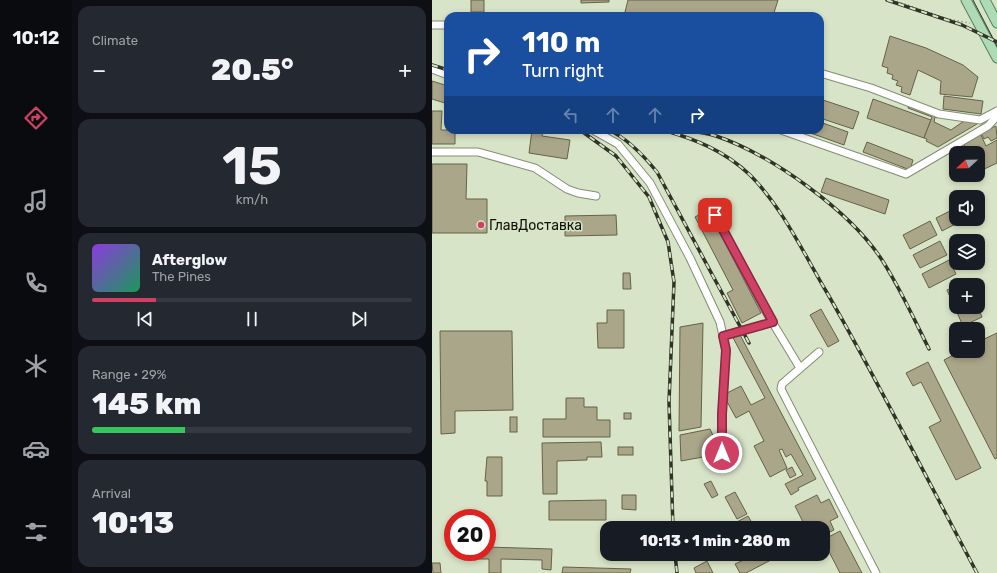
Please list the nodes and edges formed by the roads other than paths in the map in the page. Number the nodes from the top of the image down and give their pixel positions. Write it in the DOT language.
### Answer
graph roads {
  1 [pos="966,0"];
  2 [pos="985,0"];
  3 [pos="997,23"];
  4 [pos="432,25"];
  5 [pos="444,25"];
  6 [pos="997,58"];
  7 [pos="432,69"];
  8 [pos="444,74"];
  9 [pos="824,75"];
  10 [pos="997,111"];
  11 [pos="997,116"];
  12 [pos="600,134"];
  13 [pos="792,134"];
  14 [pos="432,152"];
  15 [pos="596,196"];
  16 [pos="715,215"];
  17 [pos="773,322"];
  18 [pos="723,336"];
  19 [pos="819,352"];
  20 [pos="800,368"];
  21 [pos="722,453"];
  22 [pos="876,573"];
  1 -- 6 [label="main road"];
  2 -- 3 [label="main road"];
  4 -- 5 [label="lane"];
  7 -- 8 [label="lane"];
  9 -- 10 [label="lane"];
  11 -- 13 [label="lane"];
  12 -- 18 [label="lane"];
  14 -- 15 [label="lane"];
  16 -- 17 [label="lane"];
  17 -- 18 [label="lane"];
  17 -- 20 [label="lane"];
  18 -- 21 [label="lane"];
  19 -- 20 [label="lane"];
  20 -- 22 [label="lane"];
}
